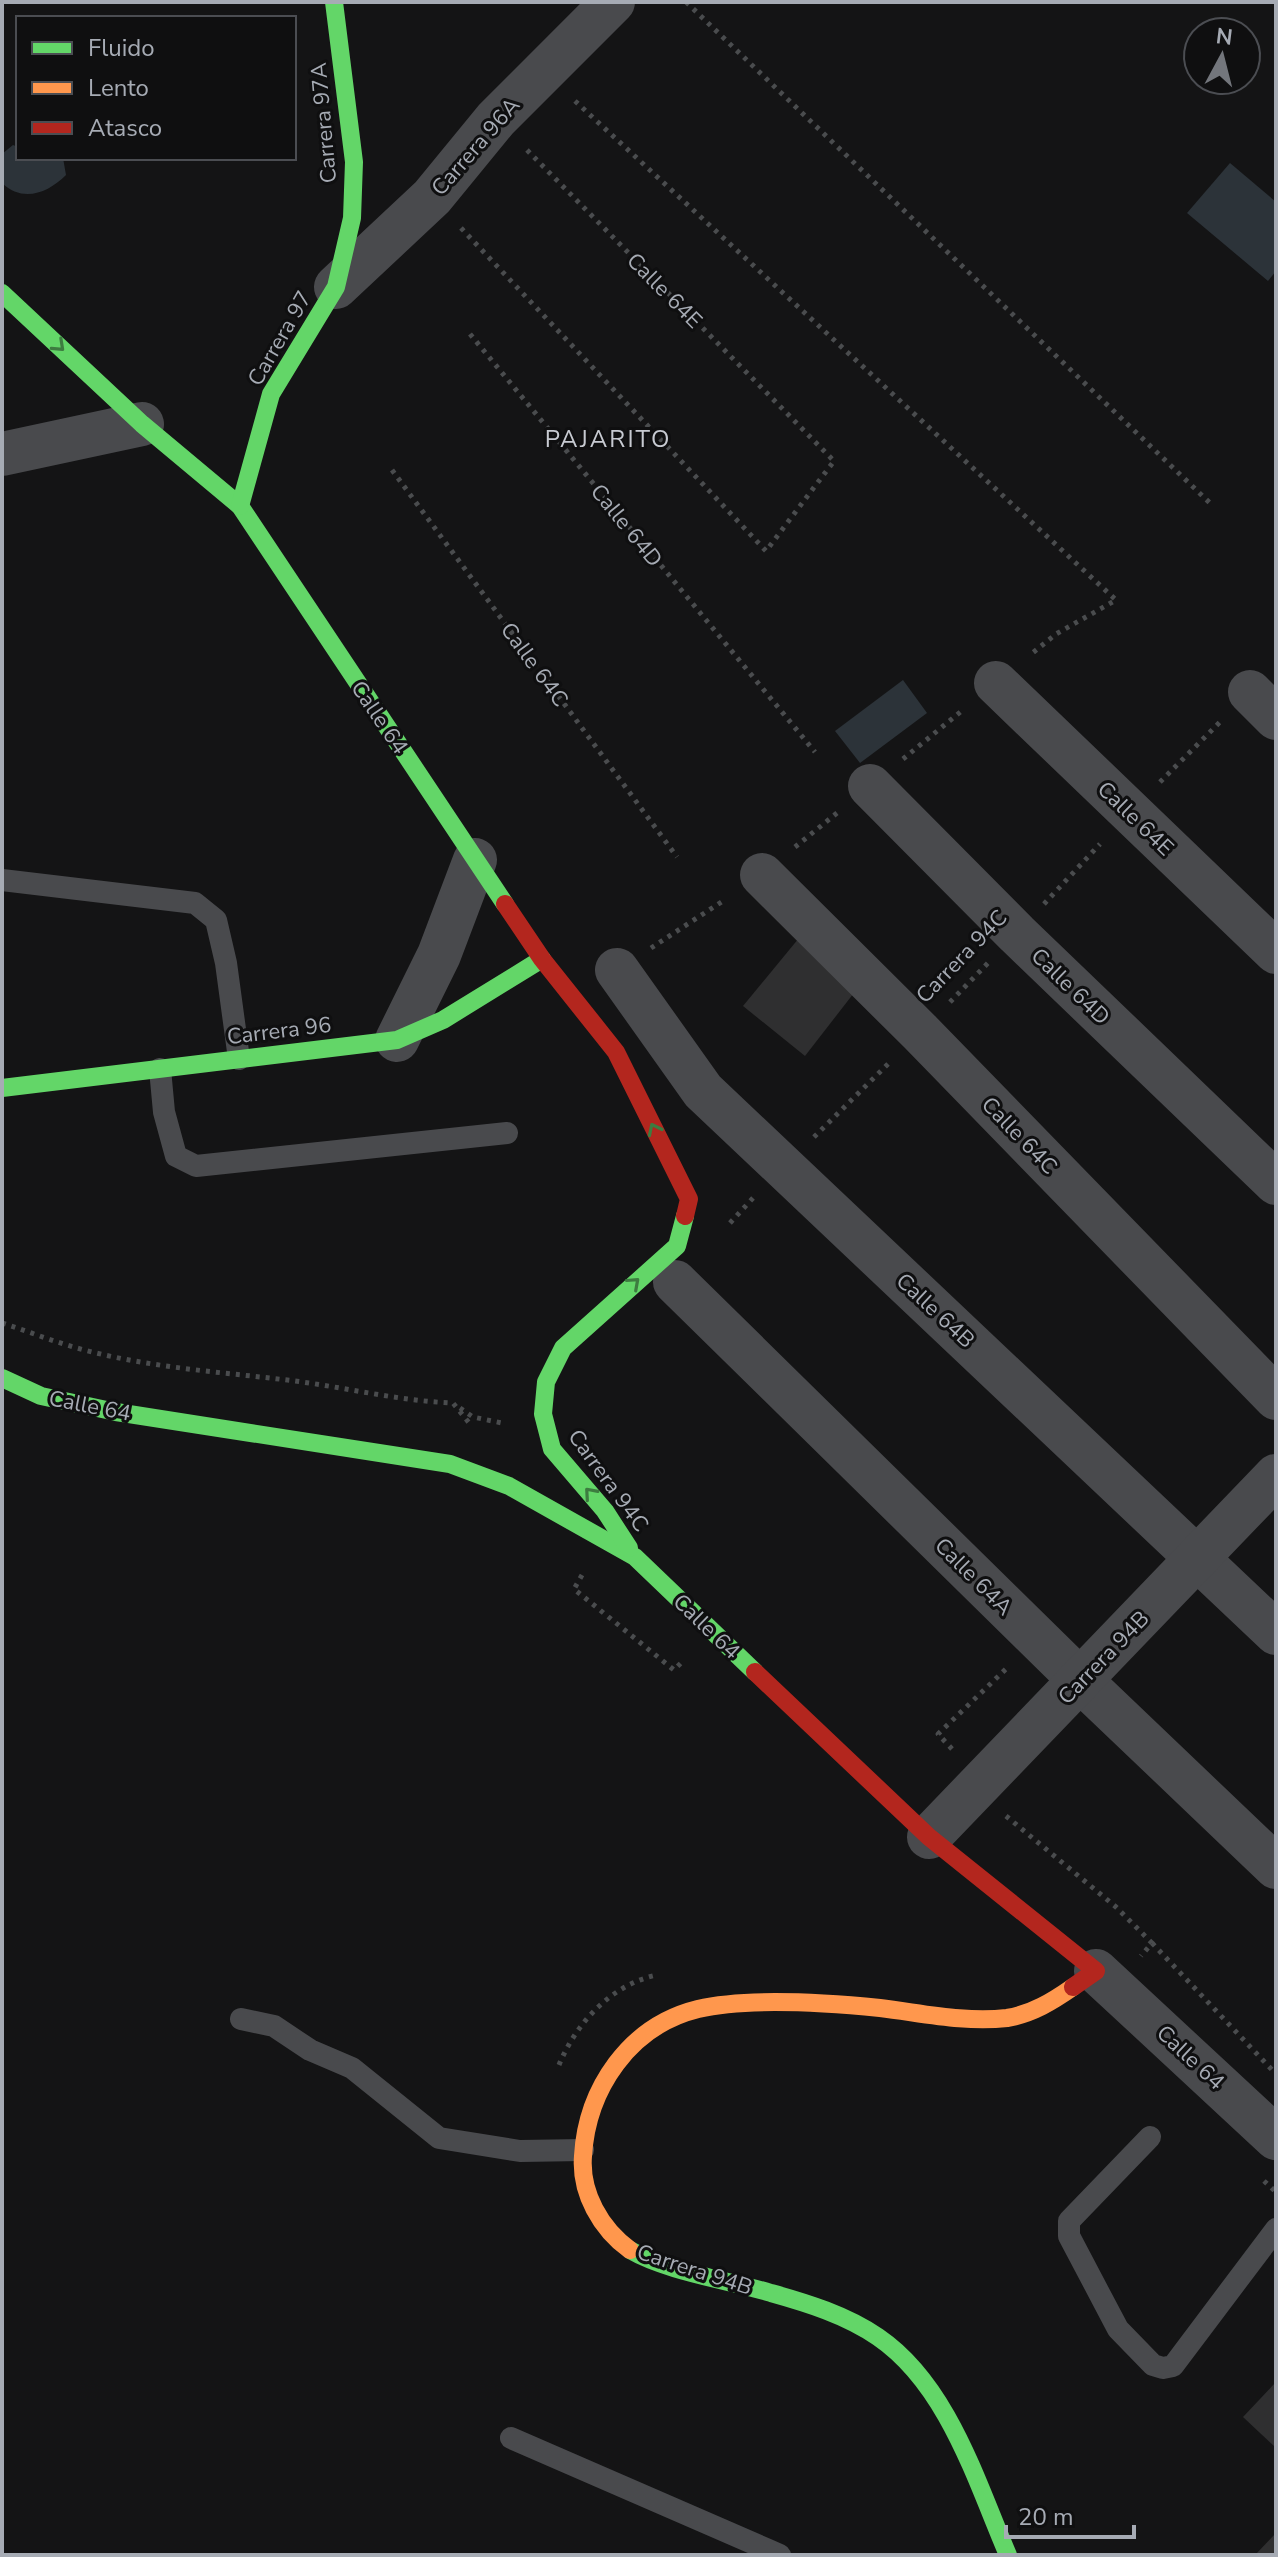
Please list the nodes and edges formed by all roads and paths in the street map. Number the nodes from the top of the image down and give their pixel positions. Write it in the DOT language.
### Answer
graph roads {
  1 [pos="334,2"];
  2 [pos="613,2"];
  3 [pos="686,2"];
  4 [pos="543,71"];
  5 [pos="496,119"];
  6 [pos="432,197"];
  7 [pos="336,287"];
  8 [pos="2,293"];
  9 [pos="470,334"];
  10 [pos="142,424"];
  11 [pos="2,454"];
  12 [pos="392,470"];
  13 [pos="1212,505"];
  14 [pos="240,506"];
  15 [pos="1116,600"];
  16 [pos="996,683"];
  17 [pos="1263,705"];
  18 [pos="815,752"];
  19 [pos="870,786"];
  20 [pos="1129,812"];
  21 [pos="677,857"];
  22 [pos="475,860"];
  23 [pos="762,875"];
  24 [pos="2,880"];
  25 [pos="1017,934"];
  26 [pos="1276,952"];
  27 [pos="542,959"];
  28 [pos="617,970"];
  29 [pos="920,1032"];
  30 [pos="397,1040"];
  31 [pos="239,1059"];
  32 [pos="160,1069"];
  33 [pos="2,1088"];
  34 [pos="507,1133"];
  35 [pos="783,1166"];
  36 [pos="1276,1183"];
  37 [pos="689,1199"];
  38 [pos="729,1224"];
  39 [pos="675,1282"];
  40 [pos="2,1323"];
  41 [pos="2,1378"];
  42 [pos="1276,1398"];
  43 [pos="459,1407"];
  44 [pos="509,1424"];
  45 [pos="477,1431"];
  46 [pos="1276,1476"];
  47 [pos="635,1557"];
  48 [pos="1198,1557"];
  49 [pos="587,1568"];
  50 [pos="1276,1633"];
  51 [pos="1038,1639"];
  52 [pos="690,1651"];
  53 [pos="1080,1680"];
  54 [pos="975,1789"];
  55 [pos="929,1837"];
  56 [pos="1276,1867"];
  57 [pos="1152,1943"];
  58 [pos="666,1973"];
  59 [pos="1105,1979"];
  60 [pos="241,2019"];
  61 [pos="557,2070"];
  62 [pos="1276,2074"];
  63 [pos="1150,2137"];
  64 [pos="1276,2138"];
  65 [pos="583,2150"];
  66 [pos="1276,2229"];
  67 [pos="511,2438"];
  68 [pos="780,2555"];
  69 [pos="1008,2555"];
  1 -- 7 [label="street, Carrera 97A"];
  2 -- 4 [label="street, Carrera 96A"];
  3 -- 13 [label="path"];
  4 -- 5 [label="street, Carrera 96A"];
  4 -- 15 [label="path"];
  5 -- 6 [label="street, Carrera 96A"];
  5 -- 6 [label="path, Calle 64E"];
  6 -- 7 [label="street, Carrera 96A"];
  7 -- 14 [label="street, Carrera 97"];
  8 -- 10 [label="street, Calle 64, one-way"];
  9 -- 18 [label="path, Calle 64D"];
  10 -- 11 [label="street"];
  10 -- 14 [label="street, Calle 64"];
  12 -- 21 [label="path, Calle 64C"];
  14 -- 22 [label="street, Calle 64"];
  16 -- 20 [label="street, Calle 64E"];
  17 -- 20 [label="path, Carrera 94C"];
  19 -- 25 [label="street, Calle 64D"];
  20 -- 25 [label="path, Carrera 94C"];
  20 -- 26 [label="street, Calle 64E"];
  22 -- 27 [label="street, Calle 64"];
  22 -- 30 [label="street"];
  23 -- 29 [label="street, Calle 64C"];
  24 -- 31 [label="lane"];
  25 -- 29 [label="path, Carrera 94C"];
  25 -- 36 [label="street, Calle 64D"];
  27 -- 30 [label="street, Carrera 96"];
  37 -- 27 [label="street, Calle 64, one-way"];
  28 -- 35 [label="street, Calle 64B"];
  29 -- 35 [label="path, Carrera 94C"];
  29 -- 42 [label="street, Calle 64C"];
  30 -- 31 [label="street, Carrera 96"];
  31 -- 32 [label="street, Carrera 96"];
  32 -- 33 [label="street, Carrera 96"];
  32 -- 34 [label="lane"];
  35 -- 38 [label="path, Carrera 94C"];
  35 -- 48 [label="street, Calle 64B"];
  47 -- 37 [label="street, Carrera 94C, one-way"];
  39 -- 51 [label="street, Calle 64A"];
  40 -- 43 [label="path"];
  41 -- 47 [label="street, Calle 64"];
  43 -- 44 [label="path"];
  43 -- 45 [label="path"];
  46 -- 48 [label="street, Carrera 94B"];
  47 -- 55 [label="street, Calle 64"];
  48 -- 50 [label="street, Calle 64B"];
  48 -- 53 [label="street, Carrera 94B"];
  49 -- 52 [label="path"];
  51 -- 53 [label="street, Calle 64A"];
  51 -- 54 [label="path"];
  53 -- 54 [label="street, Carrera 94B"];
  53 -- 56 [label="street, Calle 64A"];
  54 -- 55 [label="street, Carrera 94B"];
  54 -- 57 [label="path"];
  55 -- 59 [label="street, Calle 64"];
  57 -- 59 [label="path"];
  57 -- 62 [label="path"];
  58 -- 61 [label="path"];
  59 -- 64 [label="street, Calle 64"];
  59 -- 65 [label="street, Carrera 94B"];
  60 -- 65 [label="lane"];
  63 -- 66 [label="lane"];
  65 -- 69 [label="street, Carrera 94B"];
  67 -- 68 [label="lane"];
}
